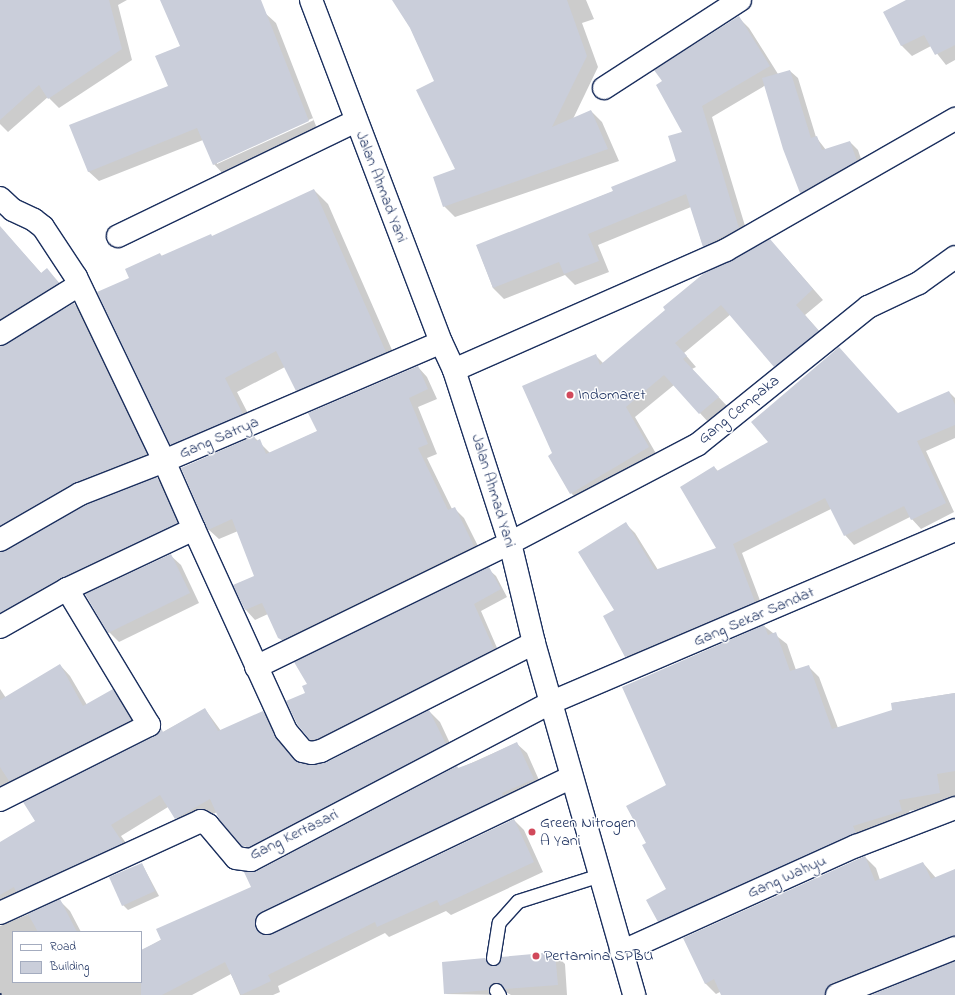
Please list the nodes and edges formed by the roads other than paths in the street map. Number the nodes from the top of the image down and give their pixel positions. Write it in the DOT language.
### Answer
graph roads {
  1 [pos="311,0"];
  2 [pos="740,0"];
  3 [pos="604,88"];
  4 [pos="955,119"];
  5 [pos="356,121"];
  6 [pos="4,210"];
  7 [pos="118,236"];
  8 [pos="955,257"];
  9 [pos="79,285"];
  10 [pos="0,334"];
  11 [pos="441,342"];
  12 [pos="454,370"];
  13 [pos="164,461"];
  14 [pos="194,530"];
  15 [pos="955,530"];
  16 [pos="0,540"];
  17 [pos="510,543"];
  18 [pos="67,589"];
  19 [pos="0,627"];
  20 [pos="534,642"];
  21 [pos="256,667"];
  22 [pos="552,702"];
  23 [pos="572,777"];
  24 [pos="0,800"];
  25 [pos="955,808"];
  26 [pos="600,875"];
  27 [pos="0,914"];
  28 [pos="267,923"];
  29 [pos="955,948"];
  30 [pos="621,952"];
  31 [pos="493,958"];
  32 [pos="634,995"];
  33 [pos="837,995"];
  1 -- 5 [label="street, Jalan Ahmad Yani"];
  2 -- 3 [label="street"];
  4 -- 12 [label="street"];
  5 -- 7 [label="street"];
  5 -- 11 [label="street, Jalan Ahmad Yani"];
  6 -- 9 [label="street"];
  8 -- 17 [label="street, Gang Cempaka"];
  9 -- 10 [label="street"];
  9 -- 13 [label="street"];
  11 -- 12 [label="street, Jalan Ahmad Yani"];
  11 -- 13 [label="street, Gang Satrya"];
  12 -- 17 [label="street, Jalan Ahmad Yani"];
  13 -- 14 [label="street"];
  13 -- 16 [label="street, Gang Satrya"];
  14 -- 18 [label="street"];
  14 -- 21 [label="street"];
  15 -- 22 [label="street, Gang Sekar Sandat"];
  17 -- 20 [label="street, Jalan Ahmad Yani"];
  17 -- 21 [label="street, Gang Cempaka"];
  18 -- 19 [label="street"];
  18 -- 24 [label="street"];
  20 -- 21 [label="street"];
  20 -- 22 [label="street, Jalan Ahmad Yani"];
  22 -- 23 [label="street, Jalan Ahmad Yani"];
  22 -- 27 [label="street, Gang Kertasari"];
  23 -- 26 [label="street, Jalan Ahmad Yani"];
  23 -- 28 [label="street"];
  25 -- 30 [label="street, Gang Wahyu"];
  26 -- 30 [label="street, Jalan Ahmad Yani"];
  26 -- 31 [label="lane"];
  29 -- 33 [label="street"];
  30 -- 32 [label="street, Jalan Ahmad Yani"];
}
